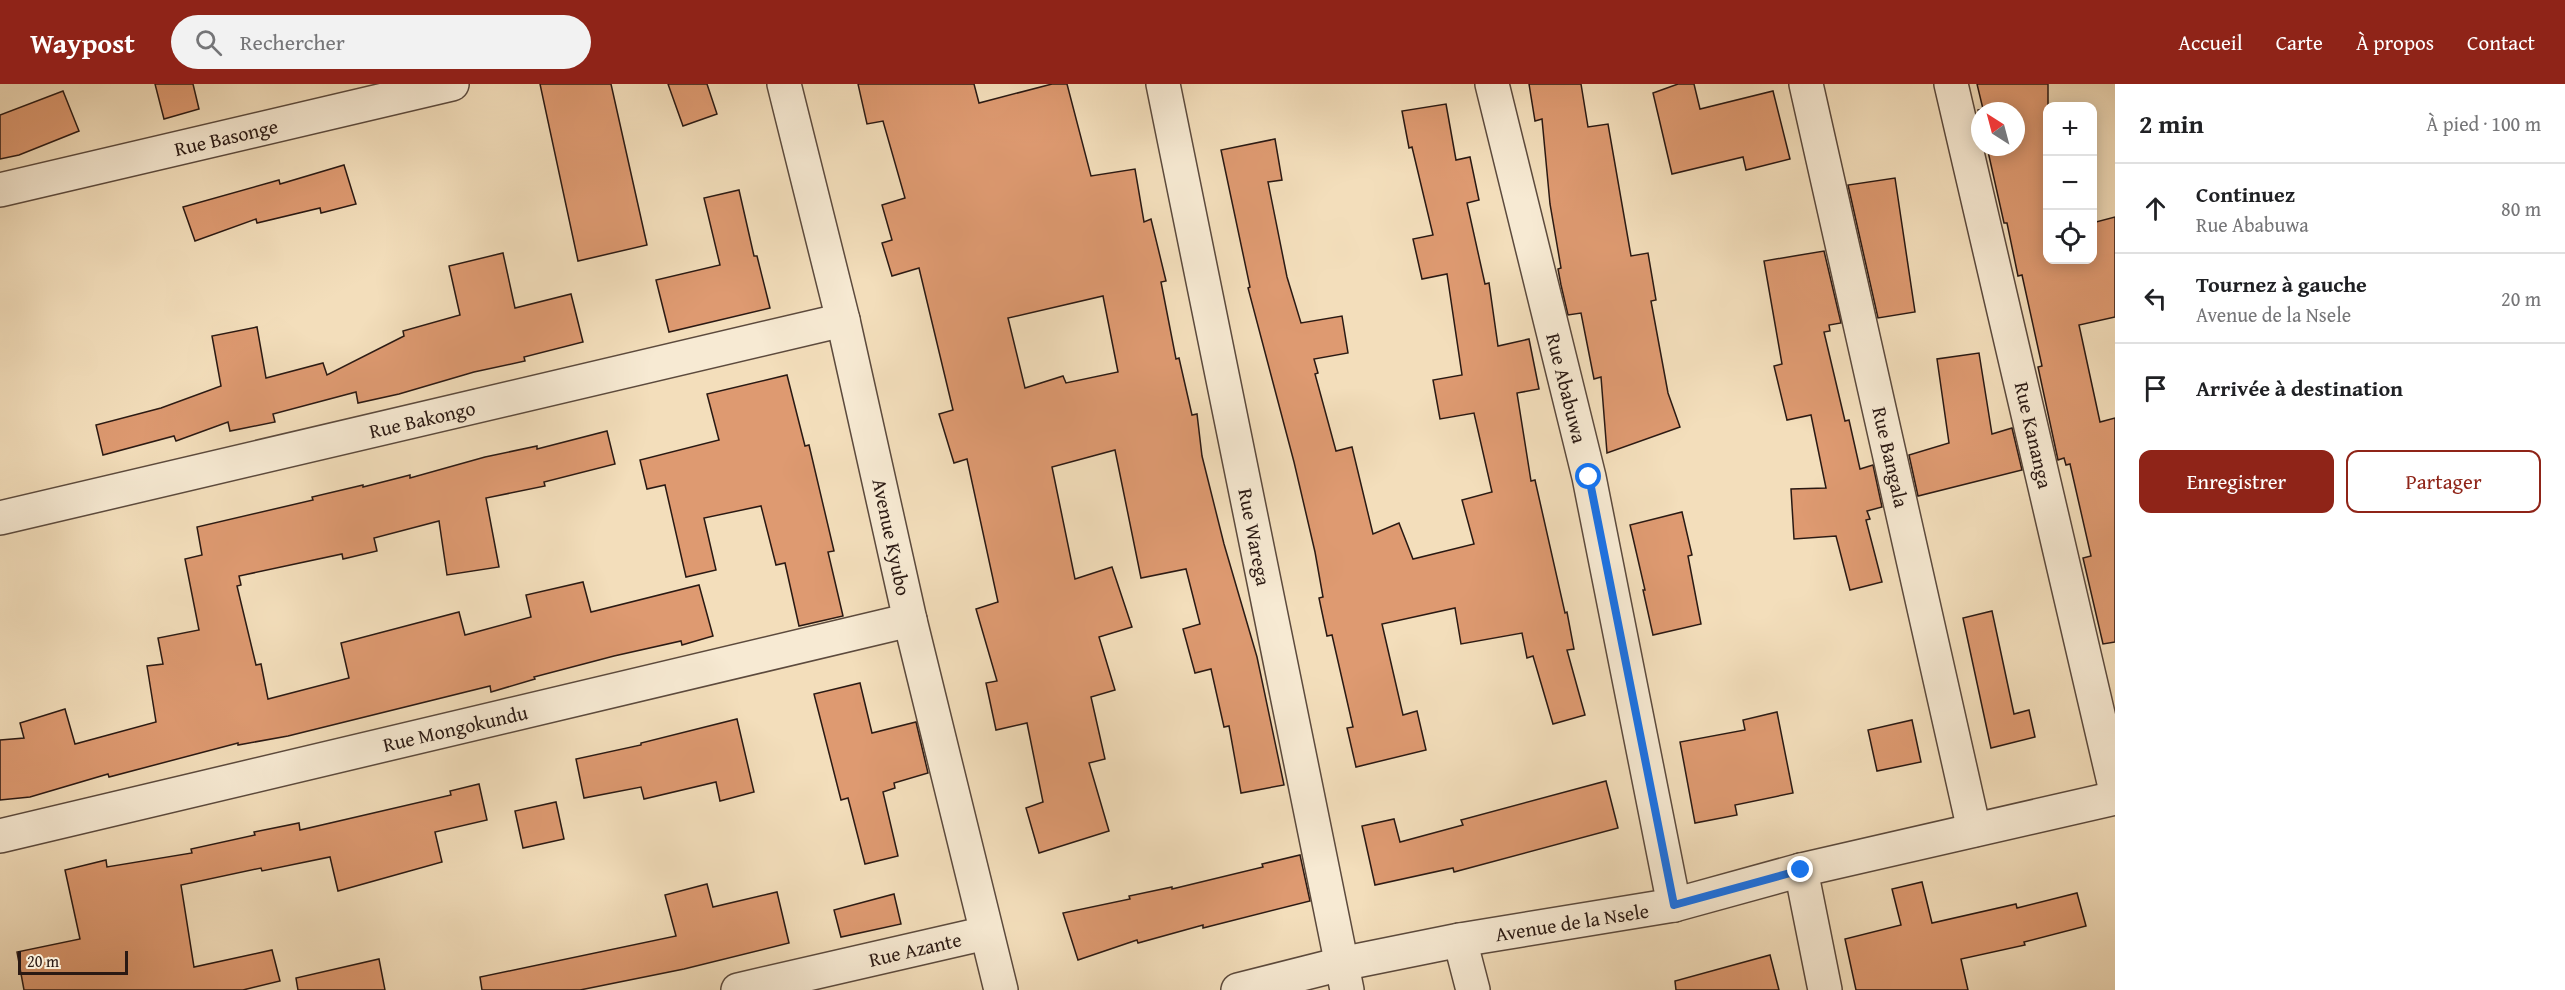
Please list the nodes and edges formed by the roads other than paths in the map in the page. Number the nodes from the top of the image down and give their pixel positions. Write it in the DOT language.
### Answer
graph roads {
  1 [pos="452,84"];
  2 [pos="784,84"];
  3 [pos="1163,84"];
  4 [pos="1492,84"];
  5 [pos="1806,84"];
  6 [pos="1951,84"];
  7 [pos="0,190"];
  8 [pos="843,320"];
  9 [pos="0,518"];
  10 [pos="910,620"];
  11 [pos="2115,787"];
  12 [pos="2115,798"];
  13 [pos="1974,830"];
  14 [pos="0,836"];
  15 [pos="1801,870"];
  16 [pos="1674,905"];
  17 [pos="986,933"];
  18 [pos="1460,940"];
  19 [pos="1344,977"];
  20 [pos="738,990"];
  21 [pos="1001,990"];
  22 [pos="1238,990"];
  23 [pos="1473,990"];
  24 [pos="1825,990"];
  1 -- 7 [label="street, Rue Basonge"];
  2 -- 8 [label="street, Avenue Kyubo"];
  3 -- 19 [label="street, Rue Warega"];
  4 -- 16 [label="street, Rue Ababuwa"];
  5 -- 13 [label="street, Rue Bangala"];
  6 -- 11 [label="street, Rue Kananga"];
  8 -- 9 [label="street, Rue Bakongo"];
  8 -- 10 [label="street, Avenue Kyubo"];
  10 -- 14 [label="street, Rue Mongokundu"];
  10 -- 17 [label="street, Avenue Kyubo"];
  12 -- 13 [label="street, Avenue de la Nsele"];
  13 -- 15 [label="street, Avenue de la Nsele"];
  15 -- 16 [label="street, Avenue de la Nsele"];
  15 -- 24 [label="street"];
  16 -- 18 [label="street, Avenue de la Nsele"];
  17 -- 20 [label="street, Rue Azante"];
  17 -- 21 [label="street, Avenue Kyubo"];
  18 -- 19 [label="street, Avenue de la Nsele"];
  18 -- 23 [label="street"];
  19 -- 22 [label="street, Avenue de la Nsele"];
}
